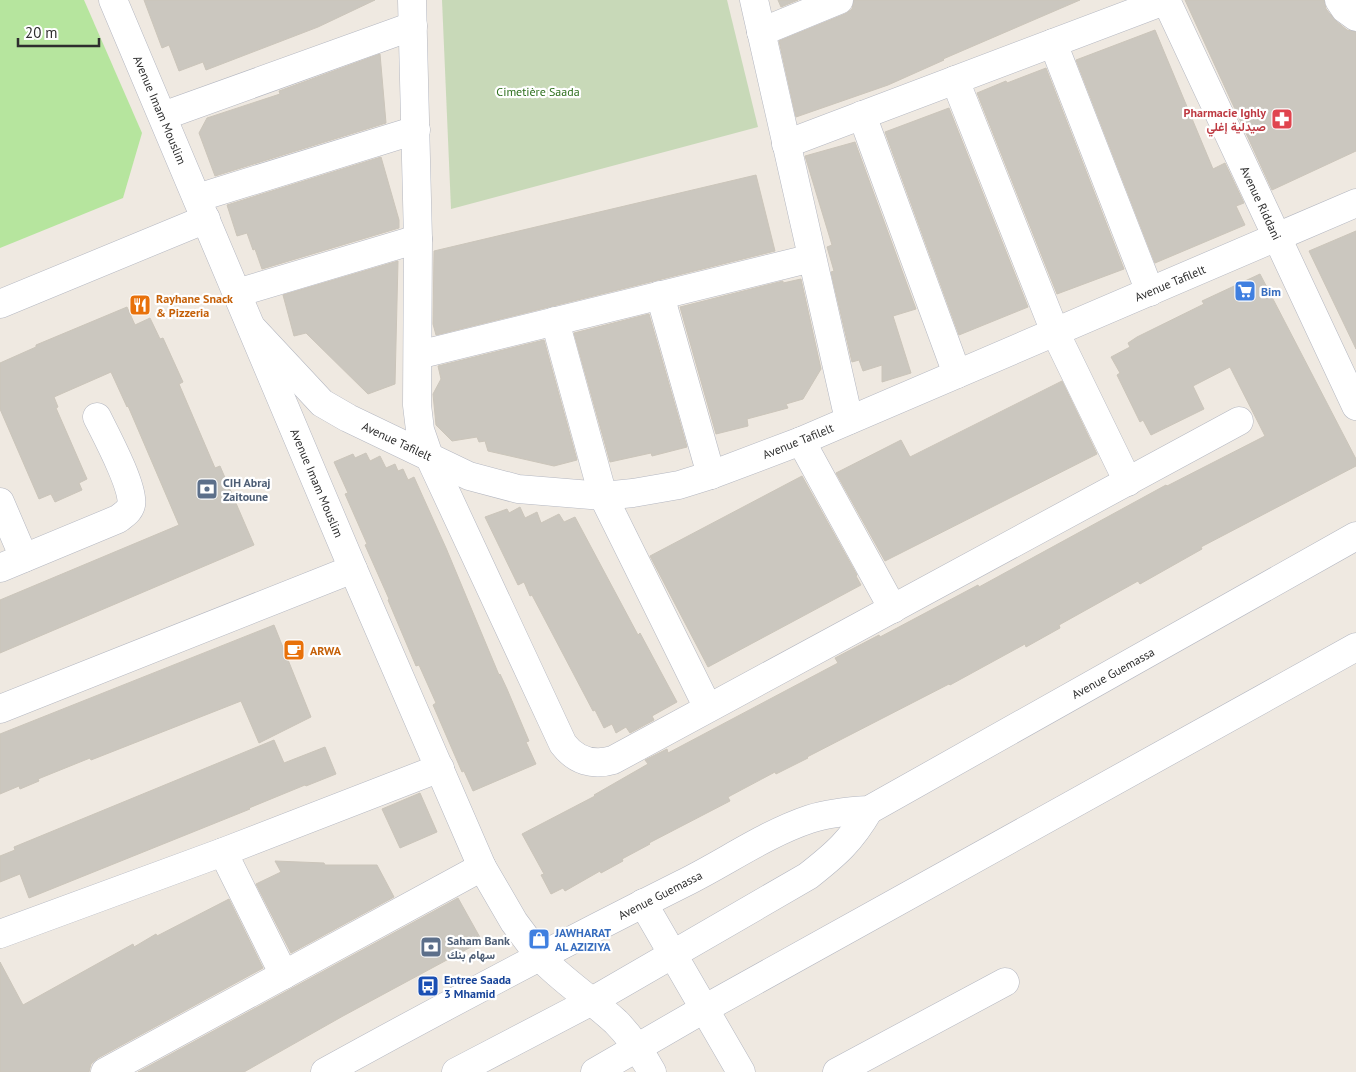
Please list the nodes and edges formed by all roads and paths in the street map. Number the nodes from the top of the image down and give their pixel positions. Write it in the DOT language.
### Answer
graph roads {
  1 [pos="114,0"];
  2 [pos="754,0"];
  3 [pos="839,0"];
  4 [pos="1166,0"];
  5 [pos="1339,0"];
  6 [pos="413,13"];
  7 [pos="1356,18"];
  8 [pos="761,32"];
  9 [pos="1053,43"];
  10 [pos="955,80"];
  11 [pos="862,115"];
  12 [pos="163,116"];
  13 [pos="416,130"];
  14 [pos="786,144"];
  15 [pos="1356,203"];
  16 [pos="201,208"];
  17 [pos="1277,237"];
  18 [pos="418,239"];
  19 [pos="812,258"];
  20 [pos="1150,292"];
  21 [pos="237,293"];
  22 [pos="660,295"];
  23 [pos="0,304"];
  24 [pos="555,321"];
  25 [pos="252,328"];
  26 [pos="1055,332"];
  27 [pos="418,355"];
  28 [pos="957,374"];
  29 [pos="1356,406"];
  30 [pos="97,416"];
  31 [pos="849,420"];
  32 [pos="1239,422"];
  33 [pos="802,441"];
  34 [pos="429,456"];
  35 [pos="711,475"];
  36 [pos="1128,482"];
  37 [pos="603,496"];
  38 [pos="0,502"];
  39 [pos="1356,536"];
  40 [pos="12,563"];
  41 [pos="354,569"];
  42 [pos="892,609"];
  43 [pos="1356,647"];
  44 [pos="0,708"];
  45 [pos="708,708"];
  46 [pos="440,768"];
  47 [pos="870,810"];
  48 [pos="223,852"];
  49 [pos="482,867"];
  50 [pos="643,903"];
  51 [pos="0,934"];
  52 [pos="673,955"];
  53 [pos="540,956"];
  54 [pos="284,974"];
  55 [pos="1005,982"];
  56 [pos="592,1002"];
  57 [pos="704,1009"];
  58 [pos="638,1048"];
  59 [pos="106,1072"];
  60 [pos="325,1072"];
  61 [pos="456,1072"];
  62 [pos="595,1072"];
  63 [pos="652,1072"];
  64 [pos="741,1072"];
  65 [pos="837,1072"];
  1 -- 12 [label="street, Avenue Imam Mouslim"];
  2 -- 8 [label="street"];
  3 -- 8 [label="street"];
  4 -- 9 [label="street"];
  4 -- 17 [label="street, Avenue Riddani"];
  5 -- 7 [label="street"];
  6 -- 12 [label="street"];
  6 -- 13 [label="street"];
  8 -- 14 [label="street"];
  9 -- 10 [label="street"];
  9 -- 20 [label="street"];
  10 -- 11 [label="street"];
  10 -- 26 [label="street"];
  11 -- 14 [label="street"];
  11 -- 28 [label="street"];
  12 -- 16 [label="street, Avenue Imam Mouslim"];
  13 -- 16 [label="street"];
  13 -- 18 [label="street"];
  14 -- 19 [label="street"];
  15 -- 17 [label="street, Avenue Tafilelt"];
  16 -- 21 [label="street, Avenue Imam Mouslim"];
  16 -- 23 [label="street"];
  17 -- 20 [label="street, Avenue Tafilelt"];
  17 -- 29 [label="street, Avenue Riddani"];
  18 -- 21 [label="street"];
  18 -- 27 [label="street"];
  19 -- 22 [label="street"];
  19 -- 31 [label="street"];
  20 -- 26 [label="street, Avenue Tafilelt"];
  21 -- 25 [label="street, Avenue Imam Mouslim"];
  22 -- 24 [label="street"];
  22 -- 35 [label="street"];
  24 -- 27 [label="street"];
  24 -- 37 [label="street"];
  25 -- 34 [label="street, Avenue Tafilelt"];
  25 -- 41 [label="street, Avenue Imam Mouslim"];
  26 -- 28 [label="street, Avenue Tafilelt"];
  26 -- 36 [label="street"];
  27 -- 34 [label="street"];
  28 -- 31 [label="street, Avenue Tafilelt"];
  30 -- 40 [label="street"];
  31 -- 33 [label="street, Avenue Tafilelt"];
  32 -- 36 [label="street"];
  33 -- 35 [label="street, Avenue Tafilelt"];
  33 -- 42 [label="street"];
  34 -- 37 [label="street, Avenue Tafilelt"];
  34 -- 45 [label="street"];
  35 -- 37 [label="street, Avenue Tafilelt"];
  36 -- 42 [label="street"];
  37 -- 45 [label="street"];
  38 -- 40 [label="street"];
  39 -- 47 [label="street, Avenue Guemassa"];
  41 -- 44 [label="street"];
  41 -- 46 [label="street, Avenue Imam Mouslim"];
  42 -- 45 [label="street"];
  43 -- 57 [label="street"];
  46 -- 48 [label="street"];
  46 -- 49 [label="street, Avenue Imam Mouslim"];
  47 -- 50 [label="street, Avenue Guemassa"];
  47 -- 52 [label="street, Avenue Guemassa"];
  48 -- 51 [label="street"];
  48 -- 54 [label="street"];
  49 -- 53 [label="street, Avenue Imam Mouslim"];
  49 -- 54 [label="street"];
  50 -- 52 [label="street"];
  50 -- 53 [label="street, Avenue Guemassa"];
  52 -- 56 [label="street, Avenue Guemassa"];
  52 -- 57 [label="street"];
  53 -- 56 [label="street, Avenue Imam Mouslim"];
  53 -- 60 [label="street, Avenue Guemassa"];
  54 -- 59 [label="street"];
  55 -- 65 [label="street"];
  56 -- 58 [label="street, Avenue Imam Mouslim"];
  56 -- 61 [label="street, Avenue Guemassa"];
  57 -- 58 [label="street"];
  57 -- 64 [label="street"];
  58 -- 62 [label="street"];
  58 -- 63 [label="street, Avenue Imam Mouslim"];
}
